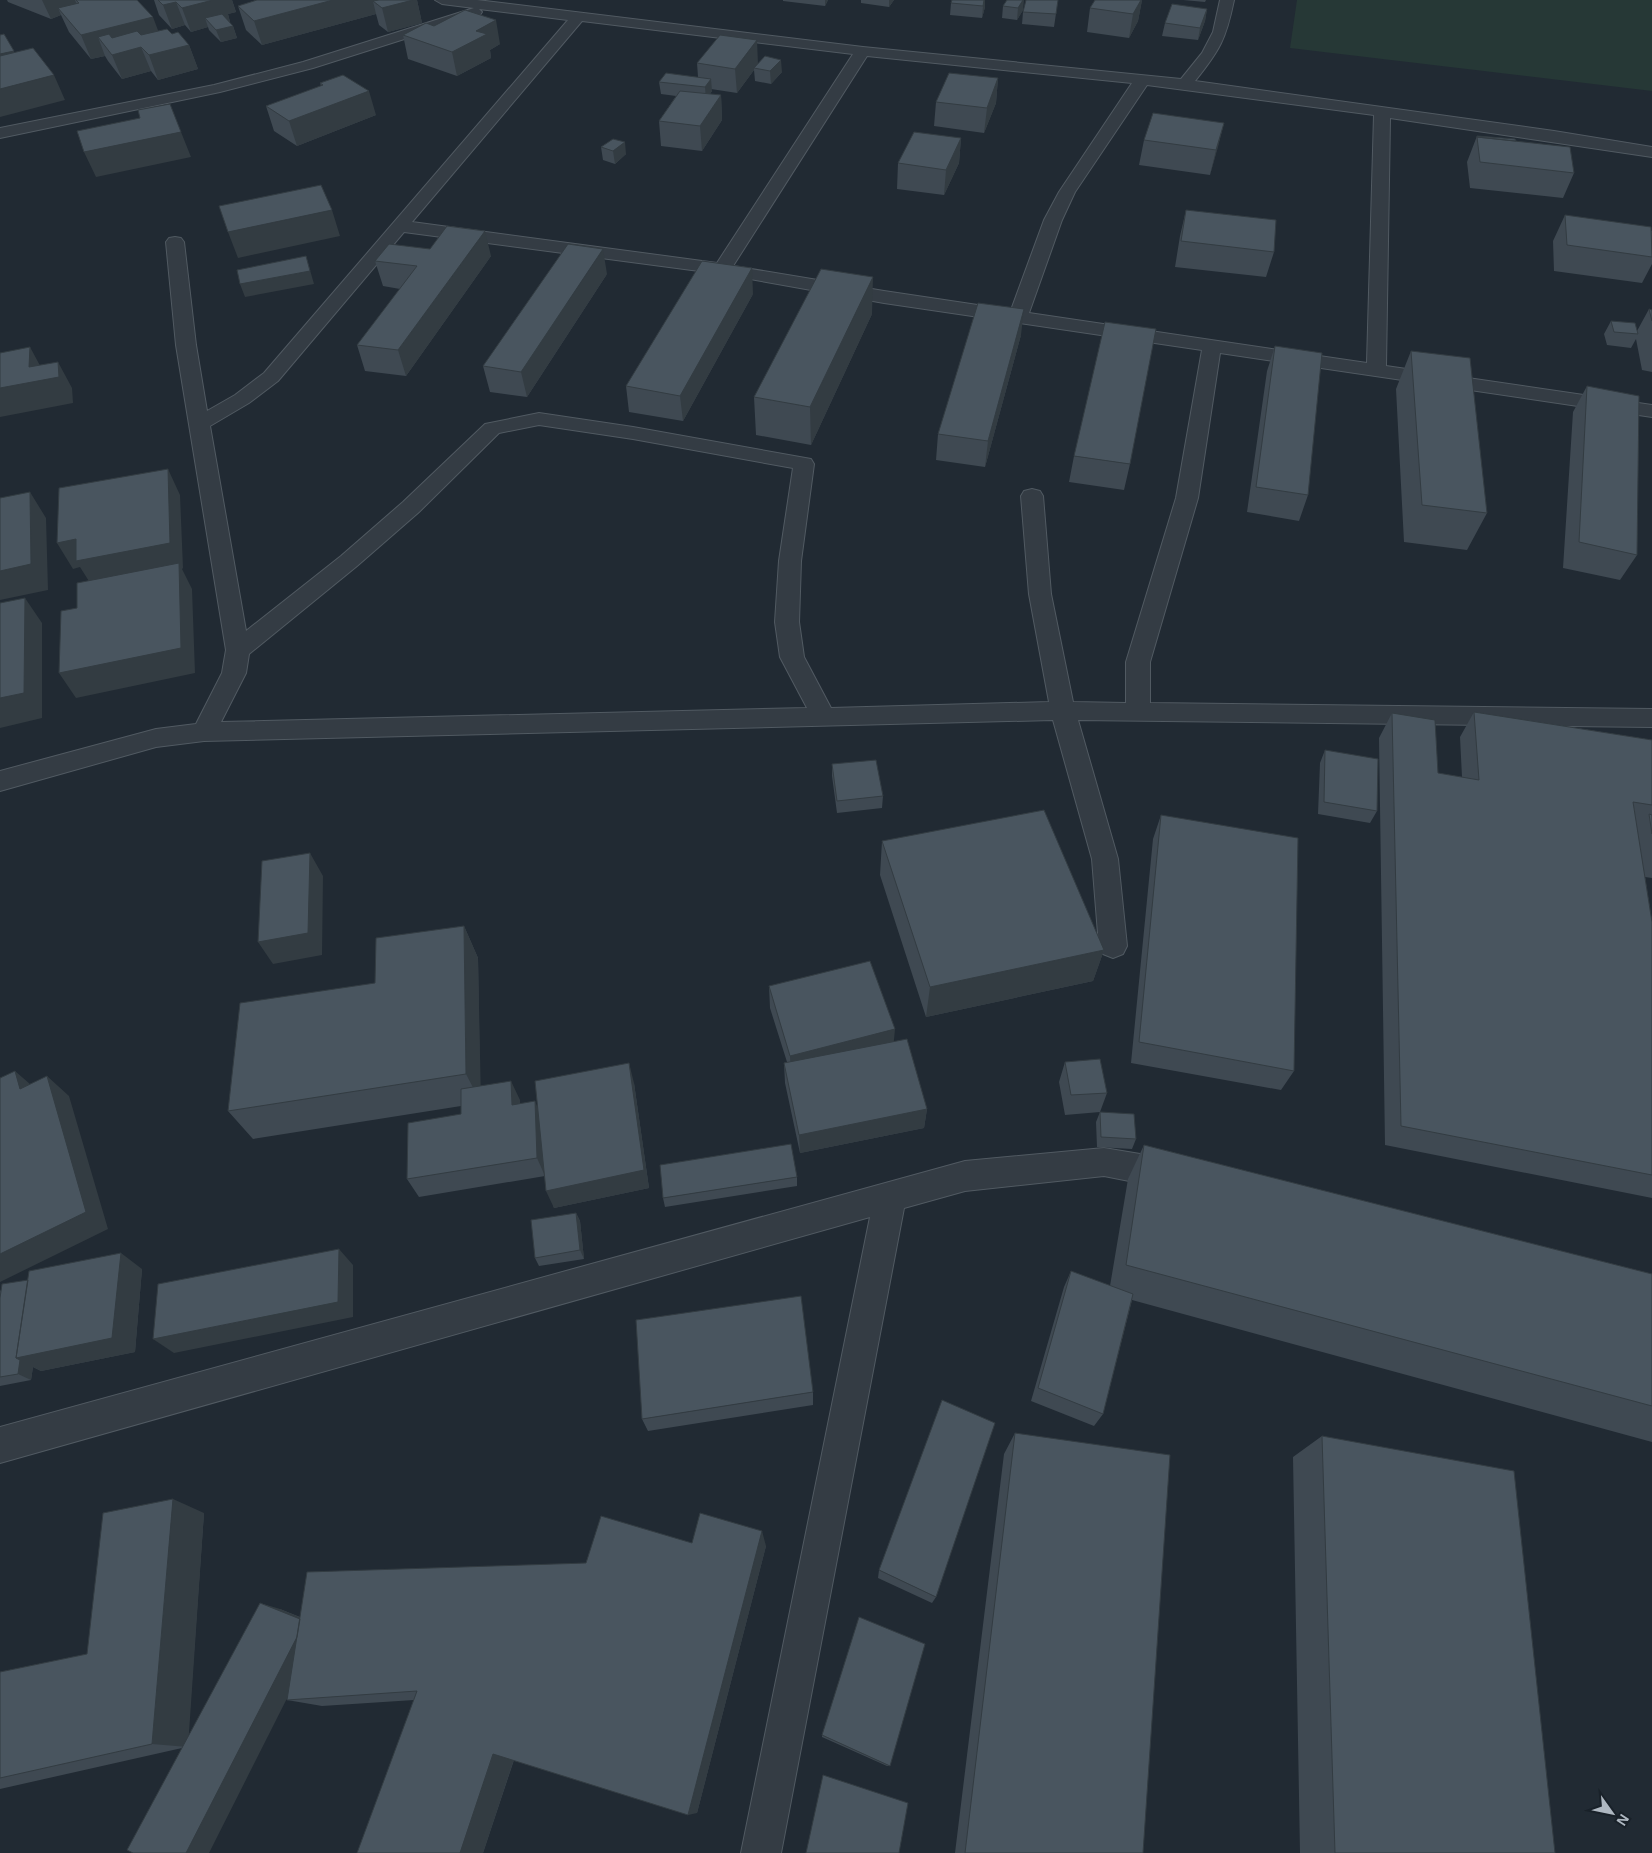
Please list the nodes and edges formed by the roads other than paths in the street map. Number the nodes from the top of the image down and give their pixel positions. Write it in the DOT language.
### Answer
graph roads {
  1 [pos="442,0"];
  2 [pos="1227,0"];
  3 [pos="494,6"];
  4 [pos="611,6"];
  5 [pos="579,16"];
  6 [pos="600,18"];
  7 [pos="863,51"];
  8 [pos="1142,80"];
  9 [pos="1185,84"];
  10 [pos="1382,111"];
  11 [pos="0,133"];
  12 [pos="1652,152"];
  13 [pos="400,226"];
  14 [pos="175,242"];
  15 [pos="722,269"];
  16 [pos="1018,317"];
  17 [pos="1212,346"];
  18 [pos="1376,370"];
  19 [pos="1652,411"];
  20 [pos="199,424"];
  21 [pos="1032,496"];
  22 [pos="238,650"];
  23 [pos="1063,711"];
  24 [pos="1138,712"];
  25 [pos="824,717"];
  26 [pos="1652,718"];
  27 [pos="204,732"];
  28 [pos="0,781"];
  29 [pos="1113,946"];
  30 [pos="1202,1180"];
  31 [pos="890,1198"];
  32 [pos="0,1445"];
  33 [pos="761,1853"];
  1 -- 3 [label="street"];
  2 -- 9 [label="street"];
  3 -- 5 [label="street"];
  3 -- 11 [label="street"];
  4 -- 6 [label="street"];
  5 -- 6 [label="street"];
  5 -- 13 [label="street"];
  6 -- 7 [label="street"];
  7 -- 8 [label="street"];
  7 -- 15 [label="street"];
  8 -- 9 [label="street"];
  8 -- 16 [label="street"];
  9 -- 10 [label="street"];
  10 -- 12 [label="street"];
  10 -- 18 [label="street"];
  13 -- 15 [label="street"];
  13 -- 20 [label="street"];
  14 -- 20 [label="street"];
  15 -- 16 [label="street"];
  16 -- 17 [label="street"];
  17 -- 18 [label="street"];
  17 -- 24 [label="street"];
  18 -- 19 [label="street"];
  20 -- 22 [label="street"];
  21 -- 23 [label="street"];
  22 -- 25 [label="street"];
  22 -- 27 [label="street"];
  23 -- 24 [label="street"];
  23 -- 25 [label="street"];
  23 -- 29 [label="street"];
  24 -- 26 [label="street"];
  25 -- 27 [label="street"];
  27 -- 28 [label="street"];
  30 -- 31 [label="street"];
  31 -- 32 [label="street"];
  31 -- 33 [label="street"];
}
